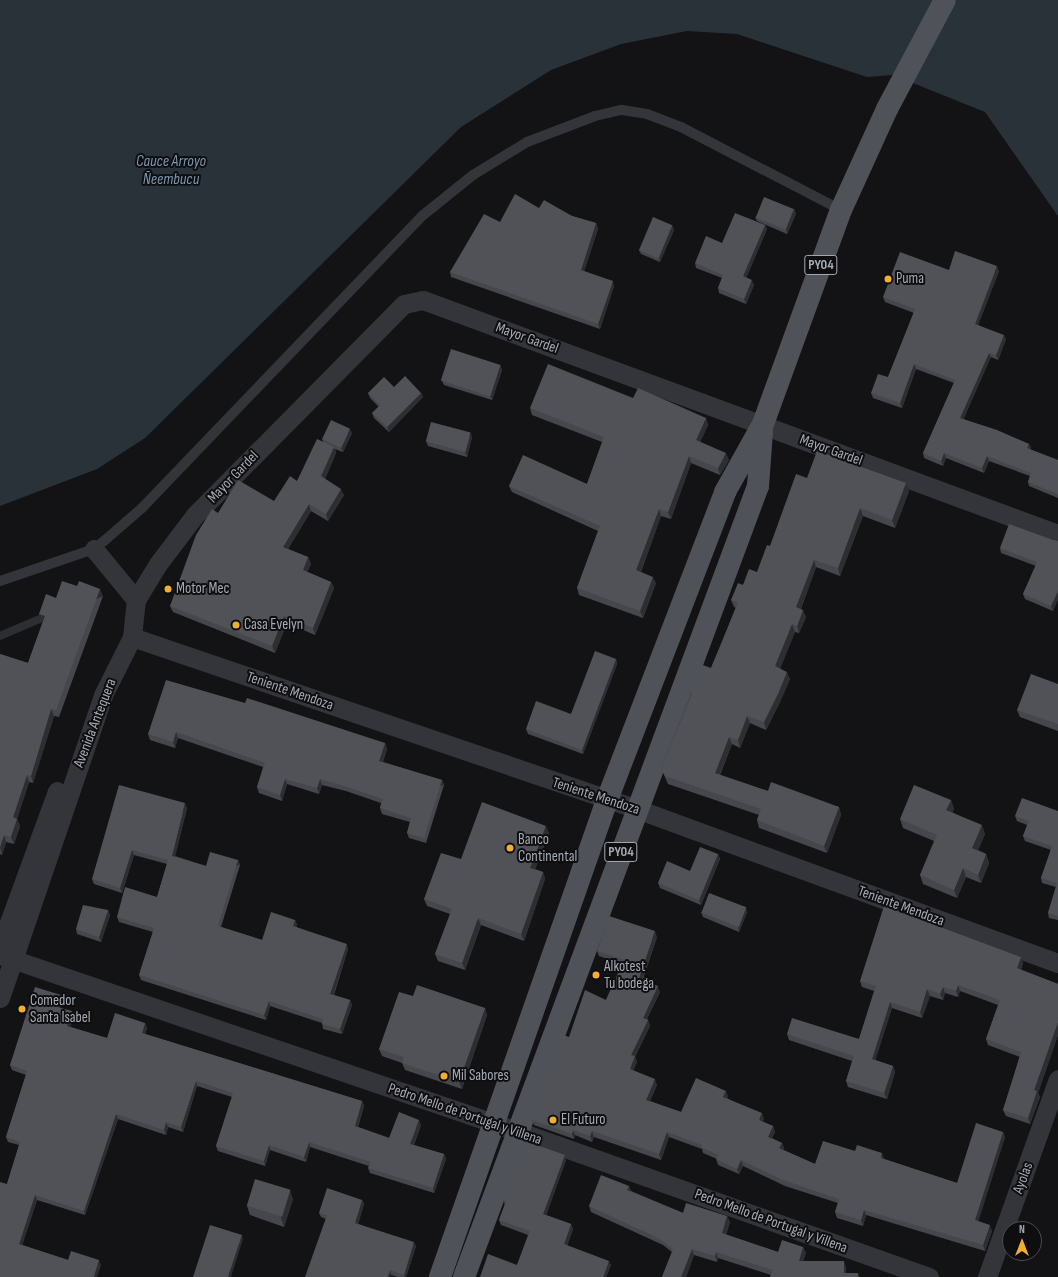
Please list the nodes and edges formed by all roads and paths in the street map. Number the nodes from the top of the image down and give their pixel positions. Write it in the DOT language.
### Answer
graph roads {
  1 [pos="945,0"];
  2 [pos="841,210"];
  3 [pos="763,424"];
  4 [pos="1058,534"];
  5 [pos="94,549"];
  6 [pos="0,581"];
  7 [pos="136,600"];
  8 [pos="132,636"];
  9 [pos="607,800"];
  10 [pos="637,809"];
  11 [pos="4,954"];
  12 [pos="1058,963"];
  13 [pos="0,998"];
  14 [pos="1058,1079"];
  15 [pos="494,1124"];
  16 [pos="517,1131"];
  17 [pos="440,1277"];
  18 [pos="464,1277"];
  19 [pos="929,1277"];
  20 [pos="987,1277"];
  1 -- 2 [label="main road, PY04"];
  2 -- 3 [label="main road, PY04"];
  2 -- 5 [label="lane"];
  3 -- 4 [label="street, Mayor Gardel"];
  3 -- 7 [label="street, Mayor Gardel"];
  3 -- 9 [label="main road, PY04"];
  3 -- 10 [label="main road, PY04"];
  5 -- 6 [label="lane"];
  5 -- 7 [label="street"];
  7 -- 8 [label="street, Mayor Gardel"];
  8 -- 9 [label="street, Teniente Mendoza"];
  8 -- 11 [label="street, Avenida Antequera"];
  9 -- 10 [label="street, Teniente Mendoza"];
  9 -- 15 [label="main road, PY04"];
  10 -- 12 [label="street, Teniente Mendoza"];
  10 -- 16 [label="main road, PY04"];
  11 -- 13 [label="street, Avenida Antequera"];
  11 -- 15 [label="street, Pedro Mello de Portugal y Villena"];
  14 -- 20 [label="street, Ayolas"];
  15 -- 16 [label="street, Pedro Mello de Portugal y Villena"];
  15 -- 17 [label="main road, PY04"];
  16 -- 18 [label="main road, PY04"];
  16 -- 19 [label="street, Pedro Mello de Portugal y Villena"];
}
